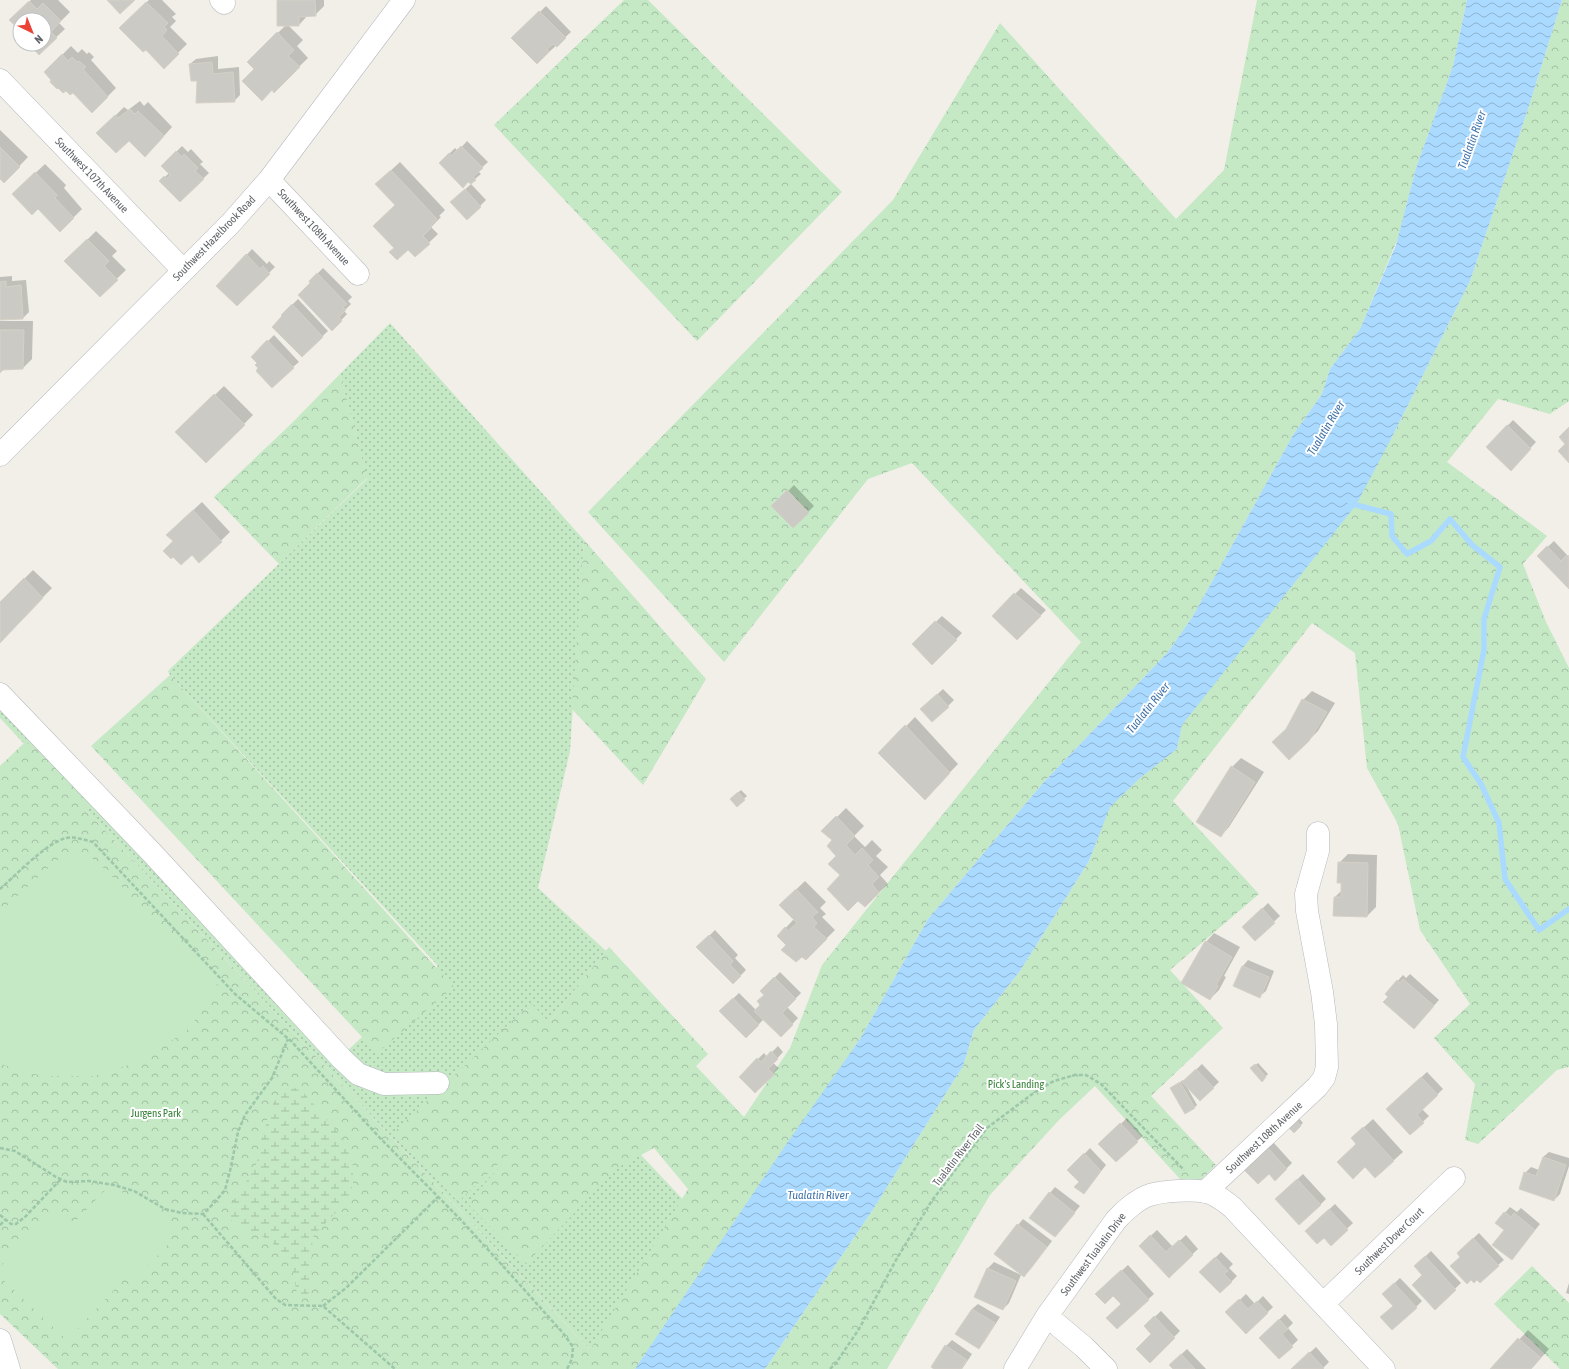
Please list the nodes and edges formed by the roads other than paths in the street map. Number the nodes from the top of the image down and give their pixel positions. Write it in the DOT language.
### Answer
graph roads {
  1 [pos="404,0"];
  2 [pos="0,80"];
  3 [pos="269,180"];
  4 [pos="183,270"];
  5 [pos="358,274"];
  6 [pos="0,455"];
  7 [pos="0,694"];
  8 [pos="1318,833"];
  9 [pos="438,1083"];
  10 [pos="1454,1178"];
  11 [pos="1205,1192"];
  12 [pos="1324,1303"];
  13 [pos="1047,1316"];
  14 [pos="0,1340"];
  15 [pos="9,1369"];
  16 [pos="1015,1369"];
  17 [pos="1106,1369"];
  18 [pos="1384,1369"];
  1 -- 3 [label="street, Southwest Hazelbrook Road"];
  2 -- 4 [label="street, Southwest 107th Avenue"];
  3 -- 4 [label="street, Southwest Hazelbrook Road"];
  3 -- 5 [label="street, Southwest 108th Avenue"];
  4 -- 6 [label="street, Southwest Hazelbrook Road"];
  7 -- 9 [label="street"];
  8 -- 11 [label="street, Southwest 108th Avenue"];
  10 -- 12 [label="street, Southwest Dover Court"];
  11 -- 12 [label="street"];
  11 -- 13 [label="street, Southwest Tualatin Drive"];
  12 -- 18 [label="street"];
  13 -- 16 [label="street, Southwest Tualatin Drive"];
  13 -- 17 [label="street"];
  14 -- 15 [label="street"];
}
